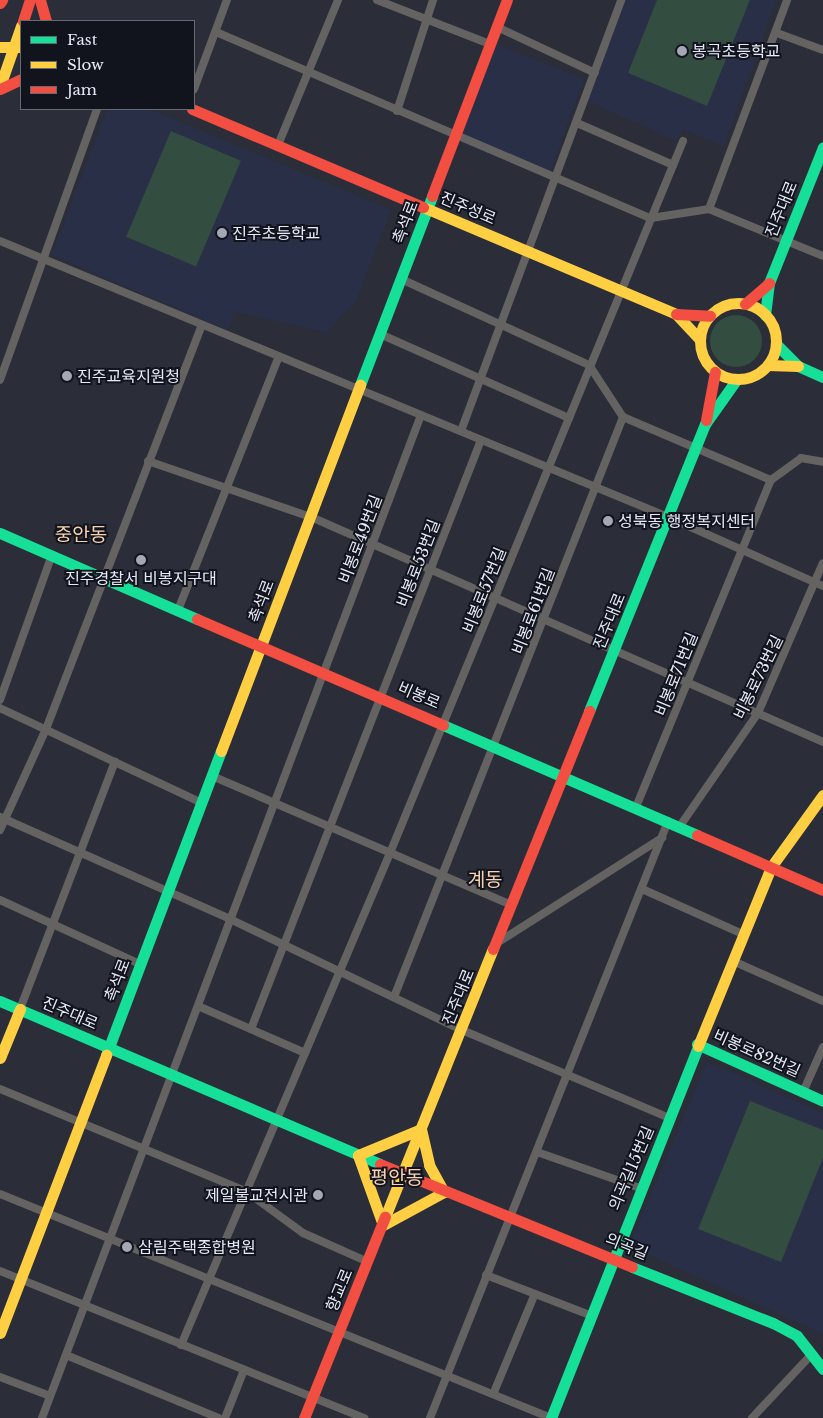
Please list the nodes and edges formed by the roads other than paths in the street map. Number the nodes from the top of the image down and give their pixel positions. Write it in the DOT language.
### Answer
graph roads {
  1 [pos="30,0"];
  2 [pos="40,0"];
  3 [pos="227,0"];
  4 [pos="338,0"];
  5 [pos="377,0"];
  6 [pos="433,0"];
  7 [pos="507,0"];
  8 [pos="621,0"];
  9 [pos="787,0"];
  10 [pos="426,19"];
  11 [pos="23,20"];
  12 [pos="46,20"];
  13 [pos="496,27"];
  14 [pos="216,32"];
  15 [pos="20,33"];
  16 [pos="777,33"];
  17 [pos="490,44"];
  18 [pos="0,47"];
  19 [pos="18,47"];
  20 [pos="823,50"];
  21 [pos="309,72"];
  22 [pos="595,73"];
  23 [pos="20,79"];
  24 [pos="195,86"];
  25 [pos="0,87"];
  26 [pos="97,110"];
  27 [pos="194,110"];
  28 [pos="397,111"];
  29 [pos="577,123"];
  30 [pos="455,136"];
  31 [pos="683,141"];
  32 [pos="278,145"];
  33 [pos="823,147"];
  34 [pos="673,165"];
  35 [pos="558,175"];
  36 [pos="427,208"];
  37 [pos="709,209"];
  38 [pos="651,218"];
  39 [pos="786,240"];
  40 [pos="0,241"];
  41 [pos="530,252"];
  42 [pos="823,256"];
  43 [pos="44,259"];
  44 [pos="401,279"];
  45 [pos="769,284"];
  46 [pos="619,289"];
  47 [pos="745,304"];
  48 [pos="676,314"];
  49 [pos="766,315"];
  50 [pos="710,316"];
  51 [pos="202,324"];
  52 [pos="502,324"];
  53 [pos="380,334"];
  54 [pos="700,340"];
  55 [pos="776,344"];
  56 [pos="279,356"];
  57 [pos="589,365"];
  58 [pos="768,365"];
  59 [pos="798,366"];
  60 [pos="715,372"];
  61 [pos="823,378"];
  62 [pos="481,379"];
  63 [pos="737,379"];
  64 [pos="0,380"];
  65 [pos="359,389"];
  66 [pos="421,415"];
  67 [pos="624,417"];
  68 [pos="569,418"];
  69 [pos="705,424"];
  70 [pos="461,432"];
  71 [pos="481,440"];
  72 [pos="696,448"];
  73 [pos="148,461"];
  74 [pos="823,462"];
  75 [pos="549,468"];
  76 [pos="771,480"];
  77 [pos="594,487"];
  78 [pos="226,488"];
  79 [pos="311,517"];
  80 [pos="668,517"];
  81 [pos="0,533"];
  82 [pos="373,543"];
  83 [pos="741,550"];
  84 [pos="52,555"];
  85 [pos="823,563"];
  86 [pos="431,568"];
  87 [pos="103,577"];
  88 [pos="819,584"];
  89 [pos="495,598"];
  90 [pos="178,610"];
  91 [pos="544,621"];
  92 [pos="262,645"];
  93 [pos="613,653"];
  94 [pos="324,672"];
  95 [pos="687,683"];
  96 [pos="381,696"];
  97 [pos="0,700"];
  98 [pos="0,708"];
  99 [pos="758,714"];
  100 [pos="444,723"];
  101 [pos="46,729"];
  102 [pos="823,742"];
  103 [pos="494,744"];
  104 [pos="115,762"];
  105 [pos="564,774"];
  106 [pos="212,776"];
  107 [pos="823,795"];
  108 [pos="202,802"];
  109 [pos="275,804"];
  110 [pos="636,807"];
  111 [pos="3,818"];
  112 [pos="668,821"];
  113 [pos="680,826"];
  114 [pos="332,828"];
  115 [pos="0,830"];
  116 [pos="662,838"];
  117 [pos="80,851"];
  118 [pos="390,853"];
  119 [pos="771,867"];
  120 [pos="443,875"];
  121 [pos="642,889"];
  122 [pos="823,890"];
  123 [pos="168,892"];
  124 [pos="0,900"];
  125 [pos="512,905"];
  126 [pos="232,920"];
  127 [pos="51,922"];
  128 [pos="745,935"];
  129 [pos="497,943"];
  130 [pos="284,946"];
  131 [pos="733,961"];
  132 [pos="140,964"];
  133 [pos="338,972"];
  134 [pos="394,997"];
  135 [pos="0,1001"];
  136 [pos="823,1001"];
  137 [pos="198,1006"];
  138 [pos="20,1009"];
  139 [pos="250,1029"];
  140 [pos="462,1030"];
  141 [pos="697,1044"];
  142 [pos="823,1047"];
  143 [pos="109,1048"];
  144 [pos="305,1053"];
  145 [pos="0,1058"];
  146 [pos="568,1073"];
  147 [pos="172,1074"];
  148 [pos="0,1089"];
  149 [pos="803,1092"];
  150 [pos="823,1101"];
  151 [pos="669,1118"];
  152 [pos="278,1119"];
  153 [pos="80,1121"];
  154 [pos="421,1129"];
  155 [pos="143,1148"];
  156 [pos="537,1152"];
  157 [pos="358,1154"];
  158 [pos="404,1174"];
  159 [pos="640,1188"];
  160 [pos="247,1192"];
  161 [pos="444,1192"];
  162 [pos="1,1195"];
  163 [pos="46,1214"];
  164 [pos="510,1215"];
  165 [pos="384,1225"];
  166 [pos="111,1238"];
  167 [pos="611,1257"];
  168 [pos="368,1262"];
  169 [pos="0,1271"];
  170 [pos="486,1275"];
  171 [pos="20,1280"];
  172 [pos="209,1280"];
  173 [pos="534,1296"];
  174 [pos="84,1306"];
  175 [pos="592,1316"];
  176 [pos="340,1332"];
  177 [pos="0,1333"];
  178 [pos="181,1345"];
  179 [pos="66,1355"];
  180 [pos="811,1355"];
  181 [pos="823,1369"];
  182 [pos="244,1370"];
  183 [pos="446,1374"];
  184 [pos="0,1377"];
  185 [pos="494,1392"];
  186 [pos="50,1396"];
  187 [pos="313,1398"];
  188 [pos="42,1418"];
  189 [pos="219,1418"];
  190 [pos="225,1418"];
  191 [pos="304,1418"];
  192 [pos="364,1418"];
  193 [pos="430,1418"];
  194 [pos="551,1418"];
  195 [pos="752,1418"];
  1 -- 11 [label="street"];
  2 -- 12 [label="street"];
  3 -- 14 [label="street"];
  4 -- 21 [label="street"];
  5 -- 10 [label="street"];
  6 -- 10 [label="street"];
  7 -- 13 [label="street, 촉석로"];
  8 -- 22 [label="street"];
  9 -- 16 [label="street"];
  10 -- 17 [label="street"];
  10 -- 28 [label="street"];
  13 -- 17 [label="street, 촉석로"];
  13 -- 22 [label="street"];
  14 -- 21 [label="street"];
  14 -- 24 [label="street"];
  15 -- 19 [label="street"];
  16 -- 20 [label="street"];
  16 -- 37 [label="street"];
  17 -- 30 [label="street, 촉석로"];
  18 -- 19 [label="street"];
  19 -- 25 [label="street"];
  21 -- 28 [label="street"];
  21 -- 32 [label="street"];
  22 -- 29 [label="street"];
  23 -- 25 [label="street"];
  26 -- 43 [label="street"];
  27 -- 32 [label="street, 진주성로"];
  28 -- 30 [label="street"];
  29 -- 34 [label="street"];
  29 -- 35 [label="street"];
  30 -- 35 [label="street"];
  30 -- 36 [label="street, 촉석로"];
  31 -- 34 [label="street, 비봉로57번길"];
  32 -- 36 [label="street, 진주성로"];
  33 -- 39 [label="street, 진주대로"];
  34 -- 38 [label="street, 비봉로57번길"];
  35 -- 38 [label="street"];
  35 -- 41 [label="street"];
  36 -- 41 [label="street, 진주성로"];
  36 -- 44 [label="street, 촉석로"];
  37 -- 38 [label="street"];
  37 -- 39 [label="street"];
  38 -- 46 [label="street, 비봉로57번길"];
  39 -- 42 [label="street"];
  39 -- 45 [label="street, 진주대로"];
  40 -- 43 [label="street"];
  41 -- 46 [label="street, 진주성로"];
  41 -- 52 [label="street"];
  43 -- 51 [label="street"];
  43 -- 64 [label="street"];
  44 -- 52 [label="street"];
  44 -- 53 [label="street, 촉석로"];
  45 -- 47 [label="street, 진주대로"];
  45 -- 49 [label="street, 진주대로"];
  46 -- 48 [label="street, 진주성로"];
  46 -- 57 [label="street, 비봉로57번길"];
  47 -- 49 [label="street"];
  47 -- 50 [label="street"];
  48 -- 50 [label="street"];
  48 -- 54 [label="street"];
  49 -- 55 [label="street"];
  50 -- 54 [label="street"];
  51 -- 56 [label="street"];
  51 -- 73 [label="street"];
  52 -- 57 [label="street"];
  52 -- 62 [label="street"];
  53 -- 62 [label="street"];
  53 -- 65 [label="street, 촉석로"];
  54 -- 60 [label="street"];
  55 -- 58 [label="street"];
  55 -- 59 [label="street"];
  56 -- 65 [label="street"];
  56 -- 78 [label="street"];
  57 -- 67 [label="street"];
  57 -- 68 [label="street, 비봉로57번길"];
  58 -- 59 [label="street"];
  58 -- 63 [label="street"];
  59 -- 61 [label="street"];
  60 -- 63 [label="street"];
  60 -- 69 [label="street, 진주대로"];
  62 -- 68 [label="street"];
  62 -- 70 [label="street"];
  63 -- 69 [label="street, 진주대로"];
  65 -- 66 [label="street"];
  65 -- 79 [label="street, 촉석로"];
  66 -- 70 [label="street"];
  66 -- 82 [label="street, 비봉로49번길"];
  67 -- 72 [label="street"];
  67 -- 77 [label="street, 비봉로61번길"];
  68 -- 75 [label="street, 비봉로57번길"];
  69 -- 72 [label="street, 진주대로"];
  70 -- 71 [label="street"];
  71 -- 75 [label="street"];
  71 -- 86 [label="street, 비봉로53번길"];
  72 -- 76 [label="street"];
  72 -- 80 [label="street, 진주대로"];
  73 -- 78 [label="street"];
  73 -- 87 [label="street"];
  74 -- 76 [label="street"];
  75 -- 77 [label="street"];
  75 -- 89 [label="street, 비봉로57번길"];
  76 -- 83 [label="street, 비봉로71번길"];
  77 -- 80 [label="street"];
  77 -- 91 [label="street, 비봉로61번길"];
  78 -- 79 [label="street"];
  78 -- 90 [label="street"];
  79 -- 82 [label="street"];
  79 -- 92 [label="street, 촉석로"];
  80 -- 83 [label="street"];
  80 -- 93 [label="street, 진주대로"];
  81 -- 84 [label="street, 비봉로"];
  82 -- 86 [label="street"];
  82 -- 94 [label="street, 비봉로49번길"];
  83 -- 88 [label="street"];
  83 -- 95 [label="street, 비봉로71번길"];
  84 -- 87 [label="street, 비봉로"];
  84 -- 97 [label="street"];
  85 -- 88 [label="street, 비봉로73번길"];
  86 -- 89 [label="street"];
  86 -- 96 [label="street, 비봉로53번길"];
  87 -- 90 [label="street, 비봉로"];
  87 -- 101 [label="street"];
  88 -- 99 [label="street, 비봉로73번길"];
  89 -- 91 [label="street"];
  89 -- 100 [label="street, 비봉로57번길"];
  90 -- 92 [label="street, 비봉로"];
  91 -- 93 [label="street"];
  91 -- 103 [label="street, 비봉로61번길"];
  92 -- 94 [label="street, 비봉로"];
  92 -- 106 [label="street, 촉석로"];
  93 -- 95 [label="street"];
  93 -- 105 [label="street, 진주대로"];
  94 -- 96 [label="street, 비봉로"];
  94 -- 109 [label="street, 비봉로49번길"];
  95 -- 99 [label="street"];
  95 -- 110 [label="street, 비봉로71번길"];
  96 -- 100 [label="street, 비봉로"];
  96 -- 114 [label="street, 비봉로53번길"];
  98 -- 101 [label="street"];
  99 -- 102 [label="street"];
  99 -- 113 [label="street, 비봉로73번길"];
  100 -- 103 [label="street, 비봉로"];
  100 -- 118 [label="street, 비봉로57번길"];
  101 -- 104 [label="street"];
  101 -- 111 [label="street"];
  103 -- 105 [label="street, 비봉로"];
  103 -- 120 [label="street, 비봉로61번길"];
  104 -- 108 [label="street"];
  104 -- 117 [label="street"];
  105 -- 110 [label="street, 비봉로"];
  105 -- 125 [label="street, 진주대로"];
  106 -- 108 [label="street, 촉석로"];
  106 -- 109 [label="street"];
  107 -- 119 [label="street, 비봉로82번길"];
  108 -- 123 [label="street, 촉석로"];
  109 -- 114 [label="street"];
  109 -- 126 [label="street, 비봉로49번길"];
  110 -- 112 [label="street, 비봉로"];
  111 -- 115 [label="street"];
  111 -- 117 [label="street"];
  112 -- 113 [label="street, 비봉로"];
  112 -- 116 [label="street"];
  113 -- 119 [label="street, 비봉로"];
  114 -- 118 [label="street"];
  114 -- 130 [label="street, 비봉로53번길"];
  116 -- 121 [label="street"];
  116 -- 129 [label="street"];
  117 -- 123 [label="street"];
  117 -- 127 [label="street"];
  118 -- 120 [label="street"];
  118 -- 133 [label="street, 비봉로57번길"];
  119 -- 122 [label="street, 비봉로"];
  119 -- 128 [label="street, 비봉로82번길"];
  120 -- 125 [label="street"];
  120 -- 134 [label="street, 비봉로61번길"];
  121 -- 128 [label="street"];
  121 -- 146 [label="street"];
  123 -- 126 [label="street"];
  123 -- 132 [label="street, 촉석로"];
  124 -- 127 [label="street"];
  125 -- 129 [label="street, 진주대로"];
  126 -- 130 [label="street"];
  126 -- 137 [label="street, 비봉로49번길"];
  127 -- 132 [label="street"];
  127 -- 138 [label="street"];
  128 -- 131 [label="street, 비봉로82번길"];
  129 -- 140 [label="street, 진주대로"];
  130 -- 133 [label="street"];
  130 -- 139 [label="street, 비봉로53번길"];
  131 -- 136 [label="street"];
  131 -- 141 [label="street, 비봉로82번길"];
  132 -- 143 [label="street, 촉석로"];
  133 -- 134 [label="street"];
  133 -- 144 [label="street, 비봉로57번길"];
  134 -- 140 [label="street"];
  135 -- 138 [label="street, 진주대로"];
  137 -- 139 [label="street"];
  137 -- 147 [label="street, 비봉로49번길"];
  138 -- 143 [label="street, 진주대로"];
  138 -- 145 [label="street"];
  139 -- 144 [label="street"];
  140 -- 146 [label="street"];
  140 -- 154 [label="street, 진주대로"];
  141 -- 149 [label="street, 비봉로82번길"];
  141 -- 151 [label="street, 비봉로82번길"];
  142 -- 149 [label="street"];
  143 -- 147 [label="street, 진주대로"];
  143 -- 153 [label="street, 촉석로"];
  144 -- 152 [label="street, 비봉로57번길"];
  146 -- 151 [label="street"];
  146 -- 156 [label="street"];
  147 -- 152 [label="street, 진주대로"];
  147 -- 155 [label="street, 비봉로49번길"];
  148 -- 153 [label="street"];
  149 -- 150 [label="street, 비봉로82번길"];
  151 -- 159 [label="street, 의곡길15번길"];
  152 -- 157 [label="street, 진주대로"];
  152 -- 160 [label="street, 비봉로57번길"];
  153 -- 155 [label="street"];
  153 -- 163 [label="street, 촉석로"];
  154 -- 157 [label="street"];
  154 -- 158 [label="street, 진주대로"];
  154 -- 161 [label="street"];
  155 -- 160 [label="street"];
  155 -- 166 [label="street, 비봉로49번길"];
  156 -- 159 [label="street"];
  156 -- 164 [label="street"];
  157 -- 158 [label="street, 진주대로"];
  157 -- 165 [label="street"];
  158 -- 161 [label="street, 의곡길"];
  158 -- 165 [label="street, 향교로"];
  159 -- 167 [label="street, 의곡길15번길"];
  160 -- 168 [label="street"];
  160 -- 172 [label="street, 비봉로57번길"];
  161 -- 164 [label="street, 의곡길"];
  161 -- 165 [label="street"];
  162 -- 163 [label="street"];
  163 -- 166 [label="street"];
  163 -- 171 [label="street, 촉석로"];
  164 -- 167 [label="street, 의곡길"];
  164 -- 170 [label="street"];
  165 -- 168 [label="street, 향교로"];
  166 -- 172 [label="street"];
  166 -- 174 [label="street, 비봉로49번길"];
  167 -- 175 [label="street, 의곡길15번길"];
  167 -- 180 [label="street, 의곡길"];
  168 -- 176 [label="street, 향교로"];
  169 -- 171 [label="street"];
  170 -- 173 [label="street"];
  170 -- 183 [label="street"];
  171 -- 174 [label="street"];
  171 -- 177 [label="street, 촉석로"];
  172 -- 176 [label="street"];
  172 -- 178 [label="street, 비봉로57번길"];
  173 -- 175 [label="street"];
  173 -- 185 [label="street"];
  174 -- 178 [label="street"];
  174 -- 179 [label="street, 비봉로49번길"];
  175 -- 194 [label="street, 의곡길15번길"];
  176 -- 183 [label="street"];
  176 -- 187 [label="street, 향교로"];
  178 -- 182 [label="street"];
  179 -- 186 [label="street, 비봉로49번길"];
  179 -- 189 [label="street"];
  180 -- 181 [label="street, 의곡길"];
  180 -- 195 [label="street"];
  182 -- 187 [label="street"];
  182 -- 190 [label="street"];
  183 -- 185 [label="street"];
  183 -- 193 [label="street"];
  184 -- 186 [label="street"];
  185 -- 194 [label="street"];
  186 -- 188 [label="street, 비봉로49번길"];
  187 -- 191 [label="street, 향교로"];
  187 -- 192 [label="street"];
}
